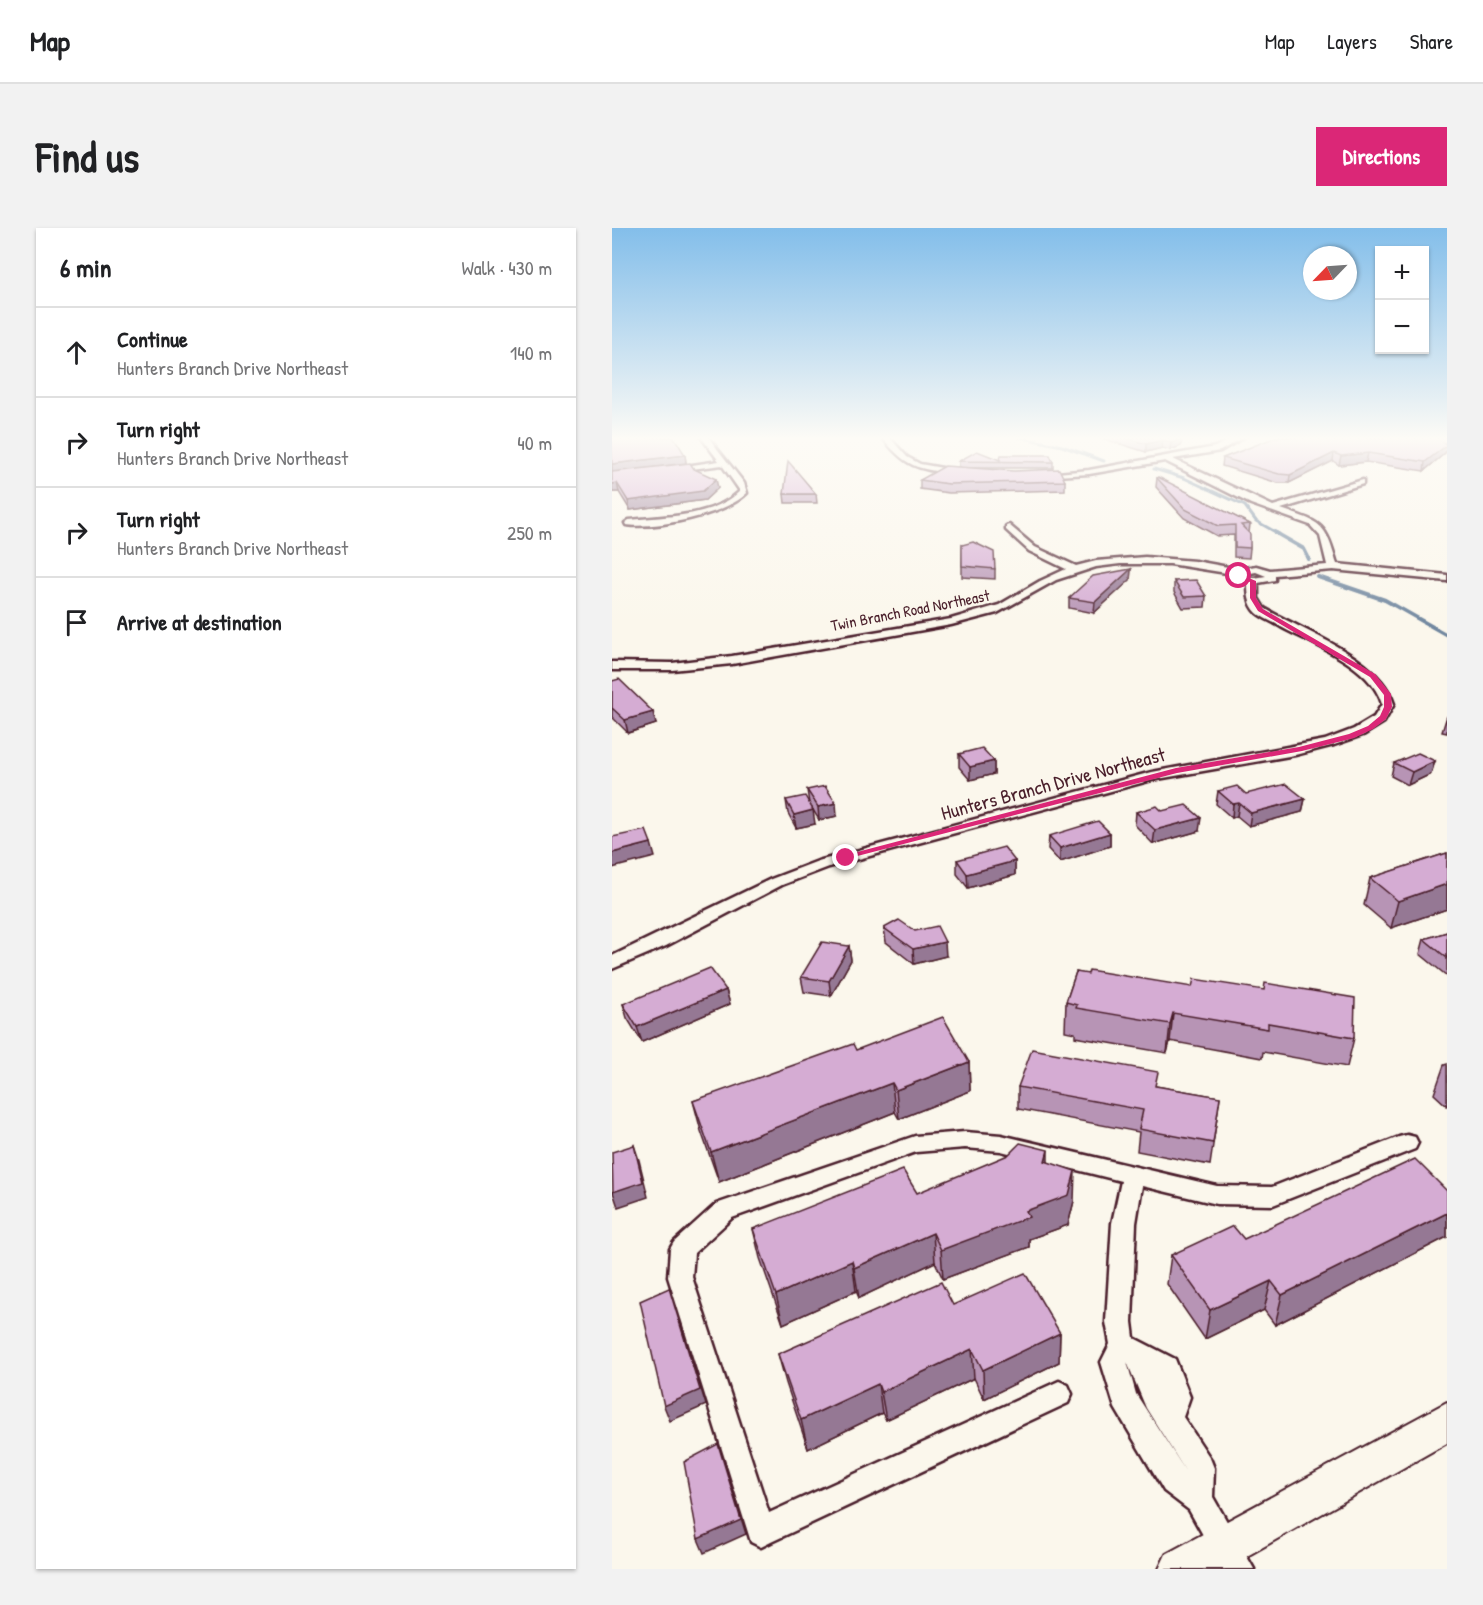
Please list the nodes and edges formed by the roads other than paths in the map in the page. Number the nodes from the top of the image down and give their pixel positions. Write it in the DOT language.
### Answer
graph roads {
  1 [pos="736,500"];
  2 [pos="1249,500"];
  3 [pos="1302,500"];
  4 [pos="1274,508"];
  5 [pos="629,523"];
  6 [pos="1009,528"];
  7 [pos="1333,567"];
  8 [pos="1076,569"];
  9 [pos="1239,572"];
  10 [pos="1270,573"];
  11 [pos="1447,578"];
  12 [pos="1253,581"];
  13 [pos="612,666"];
  14 [pos="612,963"];
  15 [pos="1407,1143"];
  16 [pos="1133,1175"];
  17 [pos="1131,1350"];
  18 [pos="1059,1394"];
  19 [pos="1447,1421"];
  20 [pos="1199,1500"];
  21 [pos="1232,1556"];
  22 [pos="1181,1569"];
  1 -- 5 [label="street"];
  2 -- 4 [label="street"];
  3 -- 4 [label="street"];
  4 -- 7 [label="street"];
  6 -- 8 [label="street"];
  7 -- 10 [label="street"];
  7 -- 11 [label="street"];
  8 -- 9 [label="street, Twin Branch Road Northeast"];
  8 -- 13 [label="street, Twin Branch Road Northeast"];
  9 -- 10 [label="street"];
  9 -- 12 [label="street"];
  10 -- 12 [label="street"];
  12 -- 14 [label="street, Hunters Branch Drive Northeast"];
  15 -- 16 [label="street"];
  16 -- 17 [label="street"];
  16 -- 18 [label="street"];
  17 -- 20 [label="street"];
  17 -- 20 [label="street"];
  19 -- 21 [label="street"];
  20 -- 21 [label="street"];
  21 -- 22 [label="street"];
}
